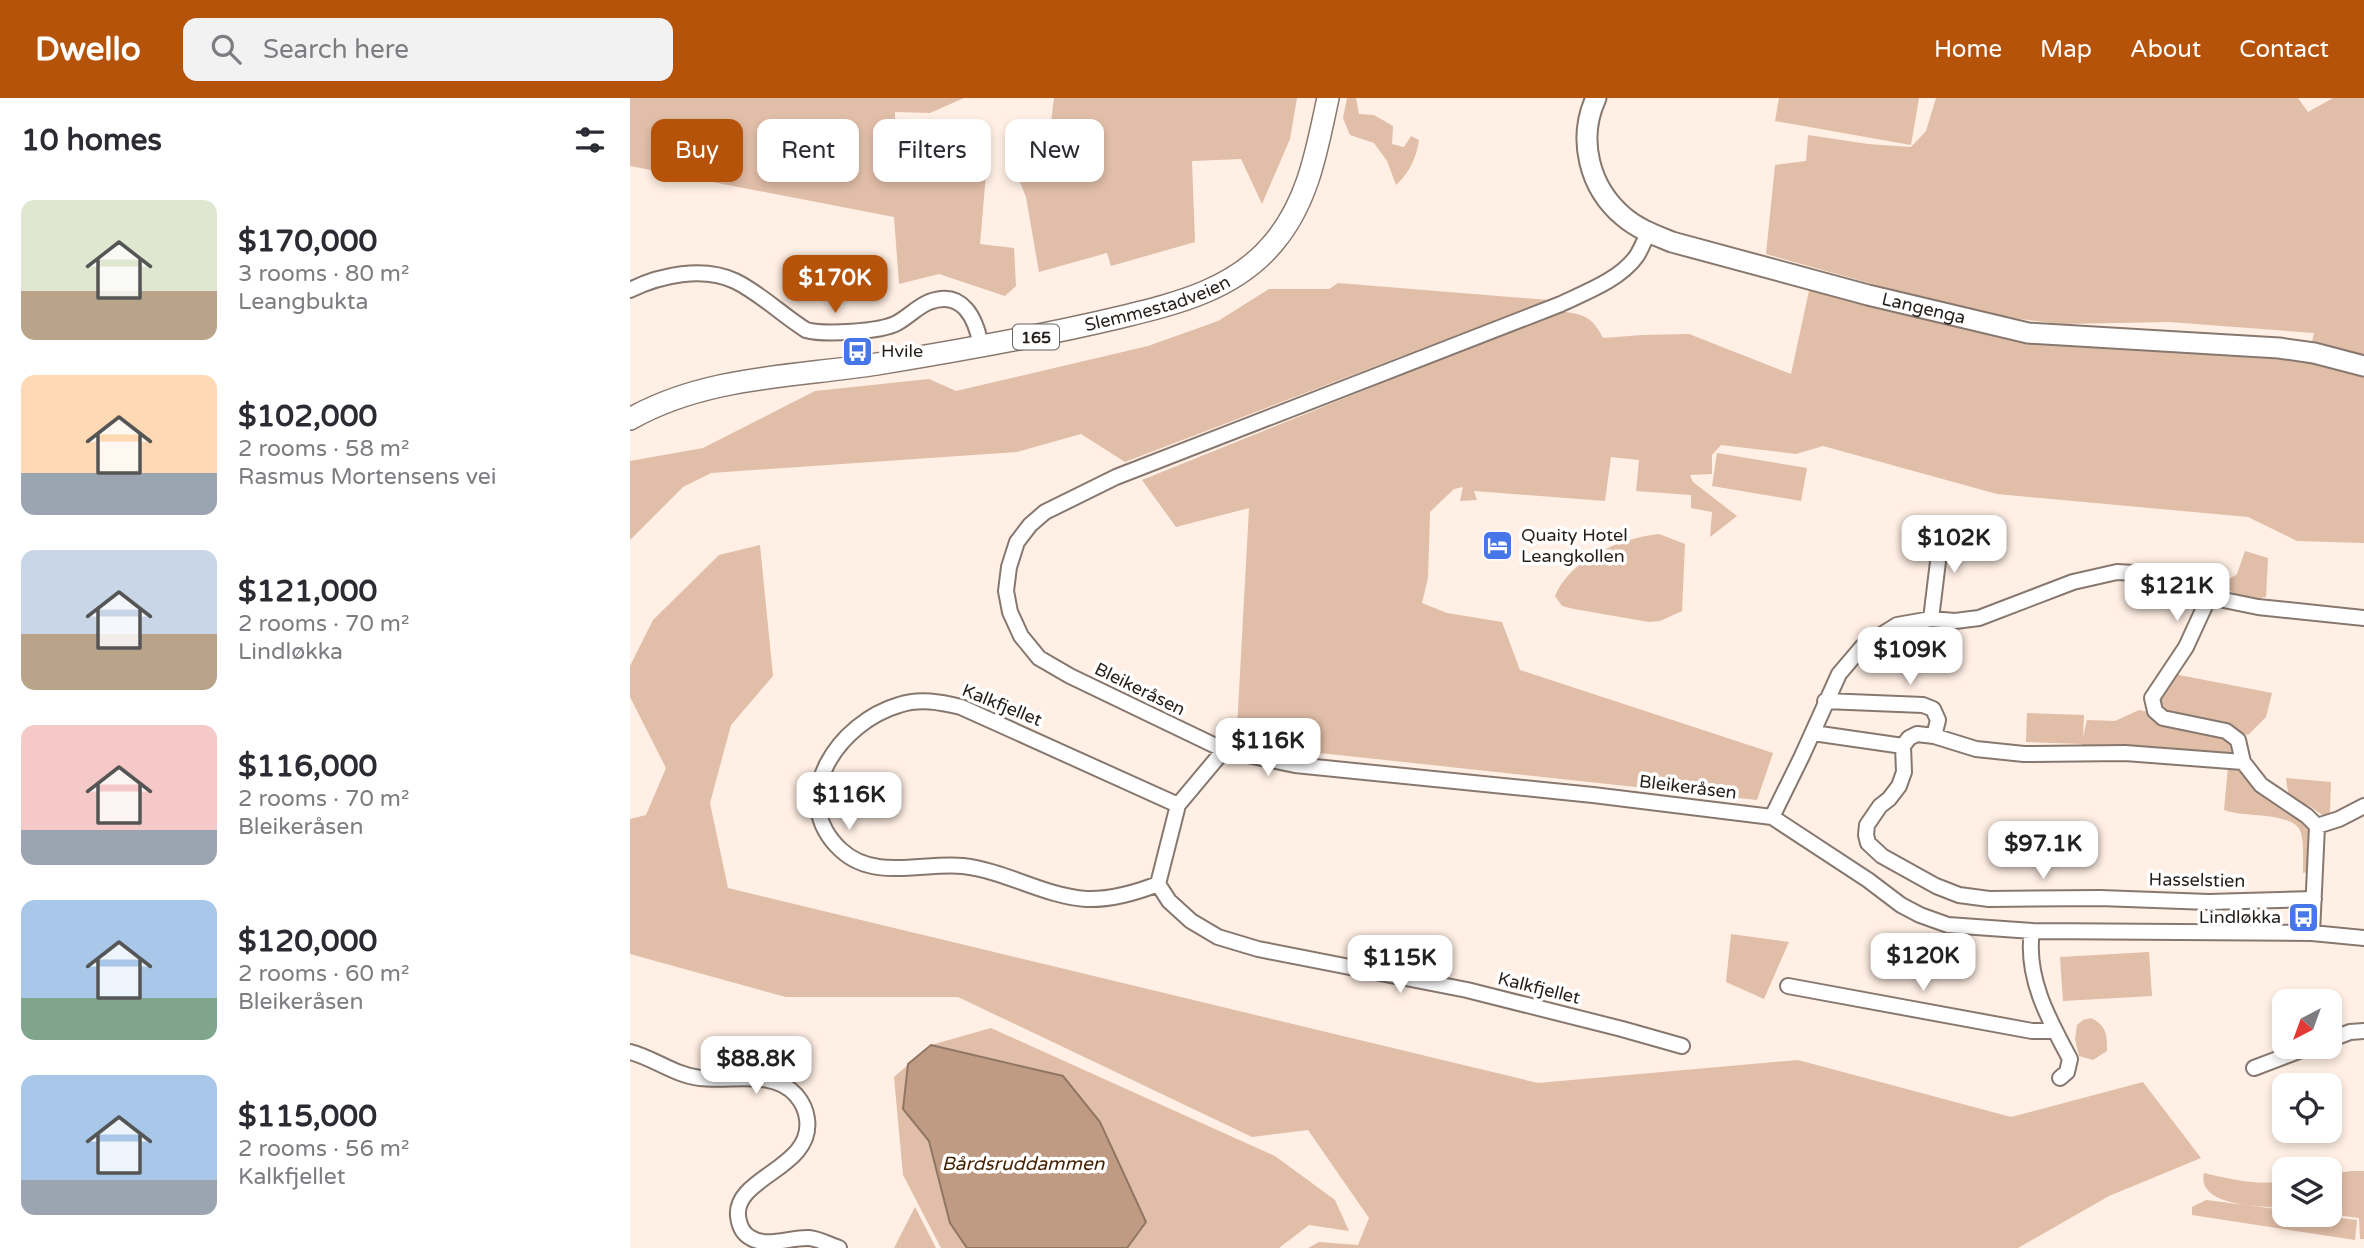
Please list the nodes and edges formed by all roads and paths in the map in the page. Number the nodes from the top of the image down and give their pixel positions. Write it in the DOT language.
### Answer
graph roads {
  1 [pos="1328,98"];
  2 [pos="1596,98"];
  3 [pos="1648,233"];
  4 [pos="630,290"];
  5 [pos="981,346"];
  6 [pos="2364,366"];
  7 [pos="630,419"];
  8 [pos="1946,525"];
  9 [pos="2209,597"];
  10 [pos="2364,618"];
  11 [pos="1931,619"];
  12 [pos="1825,701"];
  13 [pos="1813,733"];
  14 [pos="1934,736"];
  15 [pos="1903,746"];
  16 [pos="1224,750"];
  17 [pos="2243,762"];
  18 [pos="1178,806"];
  19 [pos="2364,806"];
  20 [pos="1772,817"];
  21 [pos="2317,826"];
  22 [pos="1158,884"];
  23 [pos="2314,899"];
  24 [pos="2032,931"];
  25 [pos="2312,933"];
  26 [pos="2364,938"];
  27 [pos="1788,986"];
  28 [pos="2055,1031"];
  29 [pos="2364,1031"];
  30 [pos="2342,1035"];
  31 [pos="1682,1046"];
  32 [pos="630,1052"];
  33 [pos="2277,1059"];
  34 [pos="2253,1068"];
  35 [pos="2060,1078"];
  36 [pos="839,1248"];
  1 -- 5 [label="main road, Slemmestadveien / 165"];
  2 -- 3 [label="main road, Langenga"];
  3 -- 6 [label="main road, Langenga"];
  3 -- 16 [label="street, Bleikeråsen"];
  4 -- 5 [label="street"];
  5 -- 7 [label="main road, Slemmestadveien / 165"];
  8 -- 11 [label="street"];
  9 -- 10 [label="street"];
  9 -- 11 [label="street"];
  9 -- 17 [label="street"];
  11 -- 12 [label="street"];
  12 -- 13 [label="street"];
  12 -- 14 [label="street"];
  13 -- 15 [label="street"];
  13 -- 20 [label="street"];
  14 -- 15 [label="street"];
  14 -- 17 [label="street"];
  15 -- 23 [label="street, Hasselstien"];
  16 -- 18 [label="street"];
  16 -- 20 [label="street, Bleikeråsen"];
  17 -- 21 [label="street"];
  18 -- 22 [label="street"];
  18 -- 22 [label="street, Kalkfjellet"];
  19 -- 21 [label="street"];
  20 -- 24 [label="street, Bleikeråsen"];
  21 -- 23 [label="street"];
  22 -- 31 [label="street, Kalkfjellet"];
  23 -- 25 [label="street"];
  24 -- 25 [label="street, Bleikeråsen"];
  24 -- 28 [label="street"];
  25 -- 26 [label="street, Bleikeråsen"];
  27 -- 28 [label="street"];
  28 -- 35 [label="street"];
  29 -- 30 [label="street"];
  32 -- 36 [label="street"];
  33 -- 34 [label="street"];
}
